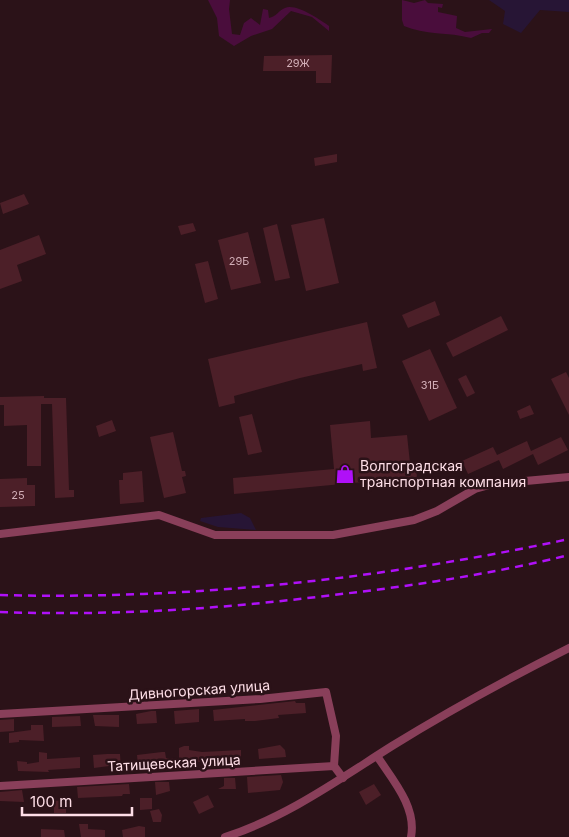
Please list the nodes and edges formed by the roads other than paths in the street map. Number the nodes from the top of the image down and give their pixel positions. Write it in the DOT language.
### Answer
graph roads {
  1 [pos="569,477"];
  2 [pos="0,534"];
  3 [pos="569,648"];
  4 [pos="0,714"];
  5 [pos="377,756"];
  6 [pos="334,766"];
  7 [pos="343,778"];
  8 [pos="0,786"];
  9 [pos="225,837"];
  10 [pos="411,837"];
  1 -- 2 [label="street"];
  3 -- 5 [label="street"];
  4 -- 6 [label="street, Дивногорская улица"];
  5 -- 7 [label="street"];
  5 -- 10 [label="street"];
  6 -- 7 [label="street"];
  6 -- 8 [label="street, Татищевская улица"];
  7 -- 9 [label="street"];
}
